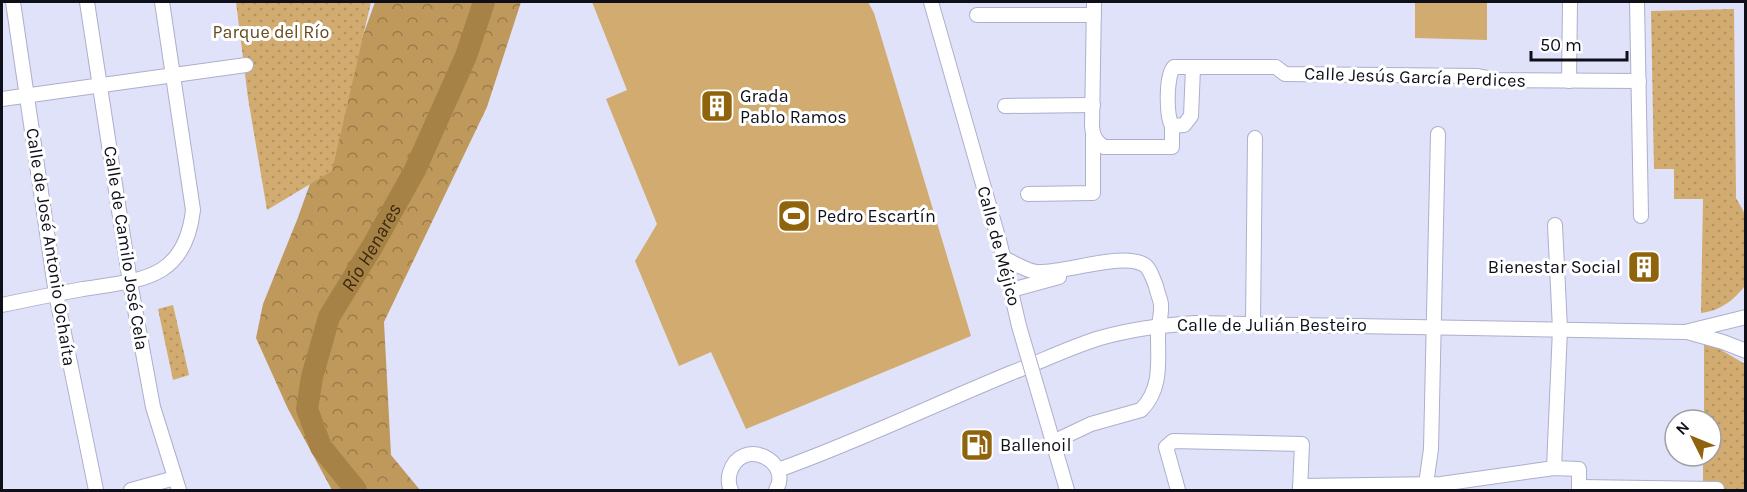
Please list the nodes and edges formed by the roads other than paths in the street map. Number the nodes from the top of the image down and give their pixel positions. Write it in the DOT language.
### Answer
graph roads {
  1 [pos="13,2"];
  2 [pos="87,2"];
  3 [pos="162,2"];
  4 [pos="932,2"];
  5 [pos="1570,2"];
  6 [pos="1637,2"];
  7 [pos="1094,8"];
  8 [pos="977,15"];
  9 [pos="246,65"];
  10 [pos="1193,68"];
  11 [pos="173,76"];
  12 [pos="1569,81"];
  13 [pos="1639,81"];
  14 [pos="100,86"];
  15 [pos="27,96"];
  16 [pos="2,99"];
  17 [pos="1093,105"];
  18 [pos="1005,106"];
  19 [pos="1172,126"];
  20 [pos="1438,134"];
  21 [pos="1093,136"];
  22 [pos="1255,138"];
  23 [pos="1028,194"];
  24 [pos="1641,216"];
  25 [pos="1555,225"];
  26 [pos="1003,258"];
  27 [pos="1113,261"];
  28 [pos="130,282"];
  29 [pos="1011,290"];
  30 [pos="56,294"];
  31 [pos="2,304"];
  32 [pos="1746,317"];
  33 [pos="1253,324"];
  34 [pos="1158,326"];
  35 [pos="1434,327"];
  36 [pos="1560,329"];
  37 [pos="1685,332"];
  38 [pos="1746,351"];
  39 [pos="1053,442"];
  40 [pos="1554,468"];
  41 [pos="778,470"];
  42 [pos="177,484"];
  43 [pos="1426,484"];
  44 [pos="1300,488"];
  45 [pos="1579,489"];
  46 [pos="1717,489"];
  47 [pos="96,490"];
  48 [pos="131,490"];
  49 [pos="731,490"];
  50 [pos="776,490"];
  51 [pos="1067,490"];
  52 [pos="1178,490"];
  1 -- 15 [label="street, Calle de José Antonio Ochaíta"];
  2 -- 14 [label="street, Calle de Camilo José Cela"];
  3 -- 11 [label="street"];
  4 -- 26 [label="street, Calle de Méjico"];
  5 -- 12 [label="street"];
  6 -- 13 [label="street"];
  7 -- 8 [label="street"];
  7 -- 17 [label="street"];
  9 -- 11 [label="street"];
  10 -- 12 [label="street, Calle Jesús García Perdices"];
  10 -- 19 [label="street"];
  10 -- 19 [label="street, Calle Jesús García Perdices"];
  11 -- 14 [label="street"];
  11 -- 28 [label="street"];
  12 -- 13 [label="street, Calle Jesús García Perdices"];
  13 -- 24 [label="street"];
  14 -- 15 [label="street"];
  14 -- 28 [label="street, Calle de Camilo José Cela"];
  15 -- 16 [label="street"];
  15 -- 30 [label="street, Calle de José Antonio Ochaíta"];
  17 -- 18 [label="street"];
  17 -- 21 [label="street"];
  19 -- 21 [label="street"];
  20 -- 35 [label="street"];
  21 -- 23 [label="street"];
  22 -- 33 [label="street"];
  25 -- 36 [label="street"];
  26 -- 27 [label="street"];
  26 -- 29 [label="street, Calle de Méjico"];
  27 -- 29 [label="street"];
  27 -- 34 [label="street"];
  28 -- 30 [label="street"];
  28 -- 42 [label="street, Calle de Camilo José Cela"];
  29 -- 39 [label="street, Calle de Méjico, bridge"];
  30 -- 31 [label="street"];
  30 -- 47 [label="street, Calle de José Antonio Ochaíta"];
  32 -- 37 [label="street, Calle de Julián Besteiro"];
  33 -- 34 [label="street, Calle de Julián Besteiro"];
  33 -- 35 [label="street, Calle de Julián Besteiro"];
  34 -- 39 [label="street"];
  34 -- 41 [label="street, Calle de Julián Besteiro"];
  35 -- 36 [label="street, Calle de Julián Besteiro"];
  35 -- 43 [label="street"];
  36 -- 37 [label="street, Calle de Julián Besteiro"];
  36 -- 40 [label="street"];
  37 -- 38 [label="street, Calle de Julián Besteiro"];
  39 -- 51 [label="street, Calle de Méjico"];
  40 -- 43 [label="street"];
  40 -- 45 [label="street"];
  41 -- 49 [label="street"];
  41 -- 50 [label="street"];
  42 -- 48 [label="street"];
  43 -- 44 [label="street"];
  44 -- 52 [label="street"];
  45 -- 46 [label="street"];
}
